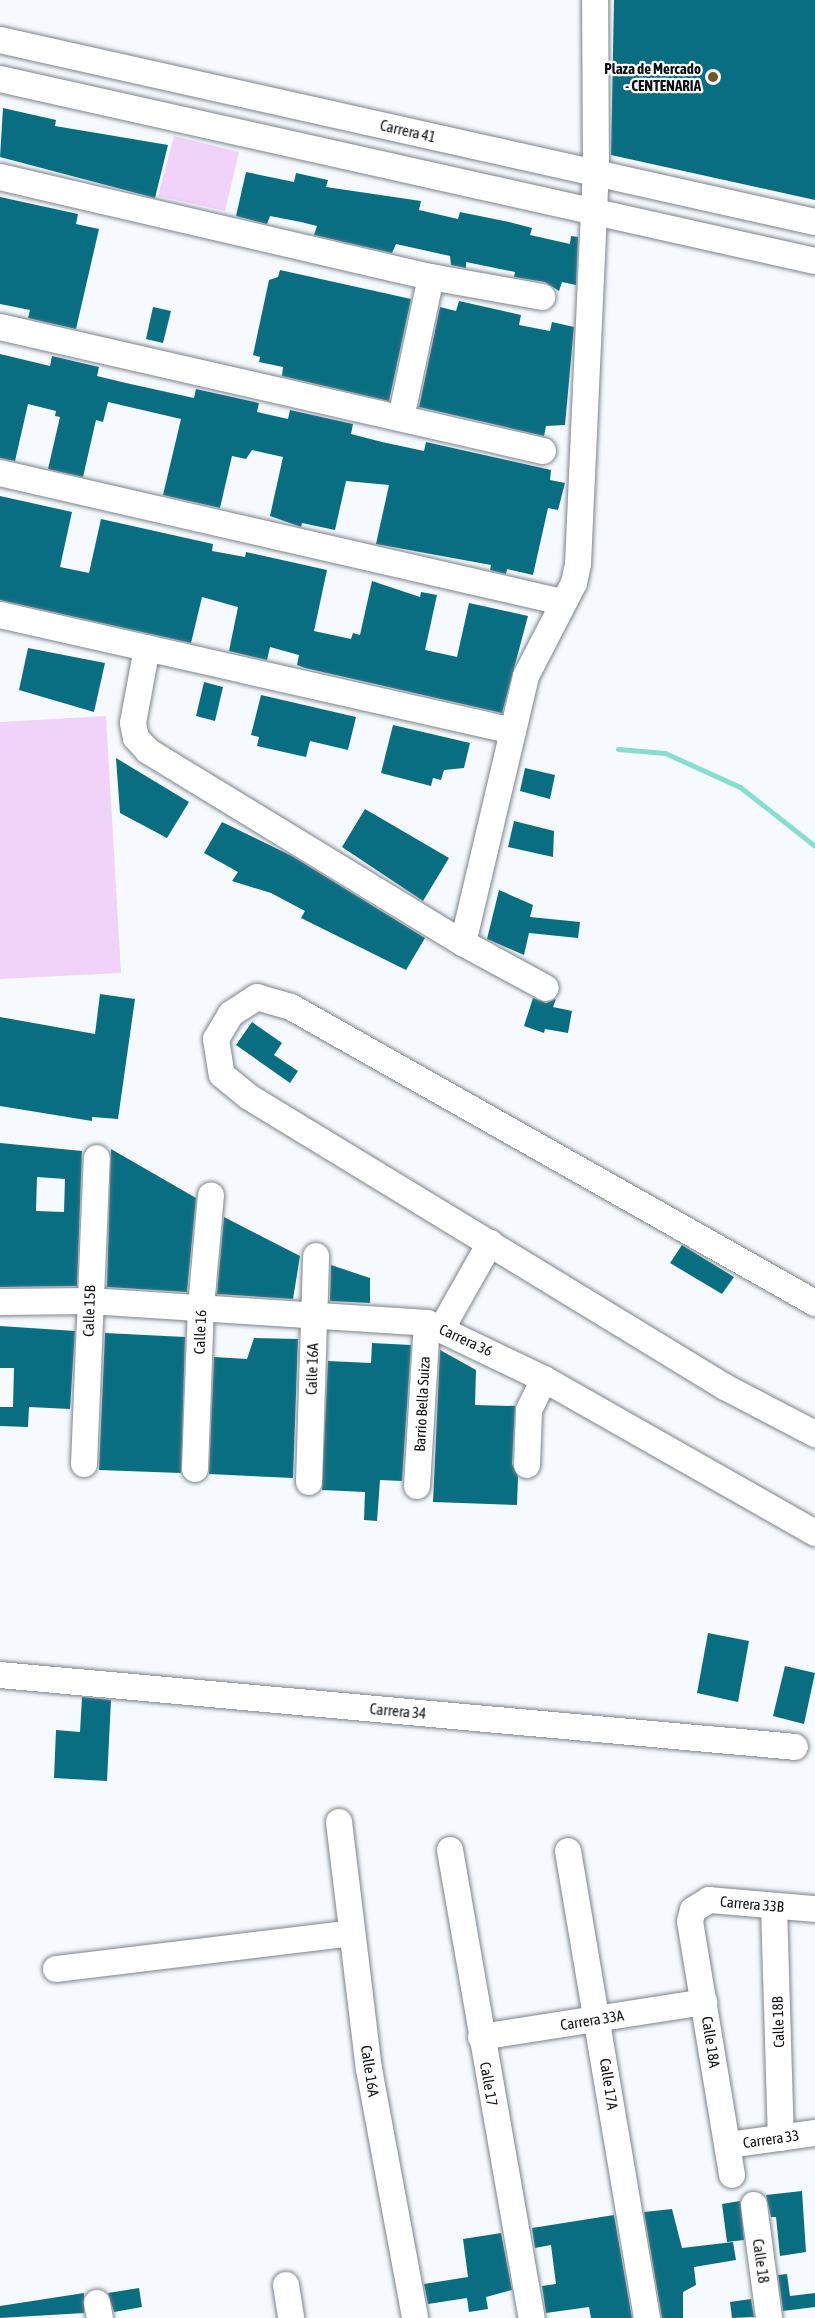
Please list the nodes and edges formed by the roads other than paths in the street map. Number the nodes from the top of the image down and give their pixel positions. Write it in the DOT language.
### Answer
graph roads {
  1 [pos="595,0"];
  2 [pos="0,40"];
  3 [pos="0,79"];
  4 [pos="596,173"];
  5 [pos="0,177"];
  6 [pos="593,212"];
  7 [pos="815,222"];
  8 [pos="815,261"];
  9 [pos="431,277"];
  10 [pos="542,297"];
  11 [pos="0,327"];
  12 [pos="401,418"];
  13 [pos="543,451"];
  14 [pos="0,473"];
  15 [pos="562,602"];
  16 [pos="0,615"];
  17 [pos="147,648"];
  18 [pos="513,731"];
  19 [pos="463,943"];
  20 [pos="546,988"];
  21 [pos="97,1158"];
  22 [pos="211,1195"];
  23 [pos="490,1244"];
  24 [pos="316,1256"];
  25 [pos="89,1301"];
  26 [pos="0,1302"];
  27 [pos="815,1303"];
  28 [pos="201,1307"];
  29 [pos="314,1315"];
  30 [pos="434,1326"];
  31 [pos="544,1379"];
  32 [pos="815,1434"];
  33 [pos="84,1464"];
  34 [pos="527,1465"];
  35 [pos="195,1469"];
  36 [pos="309,1482"];
  37 [pos="417,1486"];
  38 [pos="815,1533"];
  39 [pos="0,1675"];
  40 [pos="795,1747"];
  41 [pos="339,1822"];
  42 [pos="450,1850"];
  43 [pos="568,1851"];
  44 [pos="774,1906"];
  45 [pos="815,1909"];
  46 [pos="693,1910"];
  47 [pos="352,1933"];
  48 [pos="56,1968"];
  49 [pos="704,2002"];
  50 [pos="598,2020"];
  51 [pos="480,2037"];
  52 [pos="815,2133"];
  53 [pos="781,2138"];
  54 [pos="728,2145"];
  55 [pos="732,2175"];
  56 [pos="754,2205"];
  57 [pos="286,2285"];
  58 [pos="291,2318"];
  59 [pos="415,2318"];
  60 [pos="532,2318"];
  61 [pos="647,2318"];
  62 [pos="769,2318"];
  1 -- 4 [label="street"];
  2 -- 4 [label="street, Carrera 41"];
  3 -- 6 [label="street"];
  4 -- 6 [label="street"];
  4 -- 7 [label="street, Carrera 41"];
  5 -- 9 [label="street"];
  6 -- 8 [label="street"];
  6 -- 15 [label="street"];
  9 -- 10 [label="street"];
  9 -- 12 [label="street"];
  11 -- 12 [label="street"];
  12 -- 13 [label="street"];
  14 -- 15 [label="street"];
  15 -- 18 [label="street"];
  16 -- 17 [label="street"];
  17 -- 18 [label="street"];
  17 -- 19 [label="street"];
  18 -- 19 [label="street"];
  19 -- 20 [label="street"];
  21 -- 25 [label="street, Calle 15B"];
  22 -- 28 [label="street, Calle 16"];
  23 -- 27 [label="street"];
  23 -- 30 [label="street"];
  23 -- 32 [label="street"];
  24 -- 29 [label="street, Calle 16A"];
  25 -- 26 [label="street, Carrera 36"];
  25 -- 28 [label="street, Carrera 36"];
  25 -- 33 [label="street, Calle 15B"];
  28 -- 29 [label="street, Carrera 36"];
  28 -- 35 [label="street, Calle 16"];
  29 -- 30 [label="street, Carrera 36"];
  29 -- 36 [label="street, Calle 16A"];
  30 -- 31 [label="street, Carrera 36"];
  30 -- 37 [label="street, Barrio Bella Suiza"];
  31 -- 34 [label="street"];
  31 -- 38 [label="street, Carrera 36"];
  39 -- 40 [label="street, Carrera 34"];
  41 -- 47 [label="street, Calle 16A"];
  42 -- 51 [label="street, Calle 17"];
  43 -- 50 [label="street, Calle 17A"];
  44 -- 45 [label="street, Carrera 33B"];
  44 -- 46 [label="street, Carrera 33B"];
  44 -- 53 [label="street, Calle 18B"];
  46 -- 49 [label="street, Calle 18A"];
  47 -- 48 [label="street"];
  47 -- 59 [label="street, Calle 16A"];
  49 -- 50 [label="street, Carrera 33A"];
  49 -- 54 [label="street, Calle 18A"];
  50 -- 51 [label="street, Carrera 33A"];
  50 -- 61 [label="street, Calle 17A"];
  51 -- 60 [label="street, Calle 17"];
  52 -- 53 [label="street, Carrera 33"];
  53 -- 54 [label="street, Carrera 33"];
  54 -- 55 [label="street, Calle 18A"];
  56 -- 62 [label="street, Calle 18"];
  57 -- 58 [label="street"];
}
